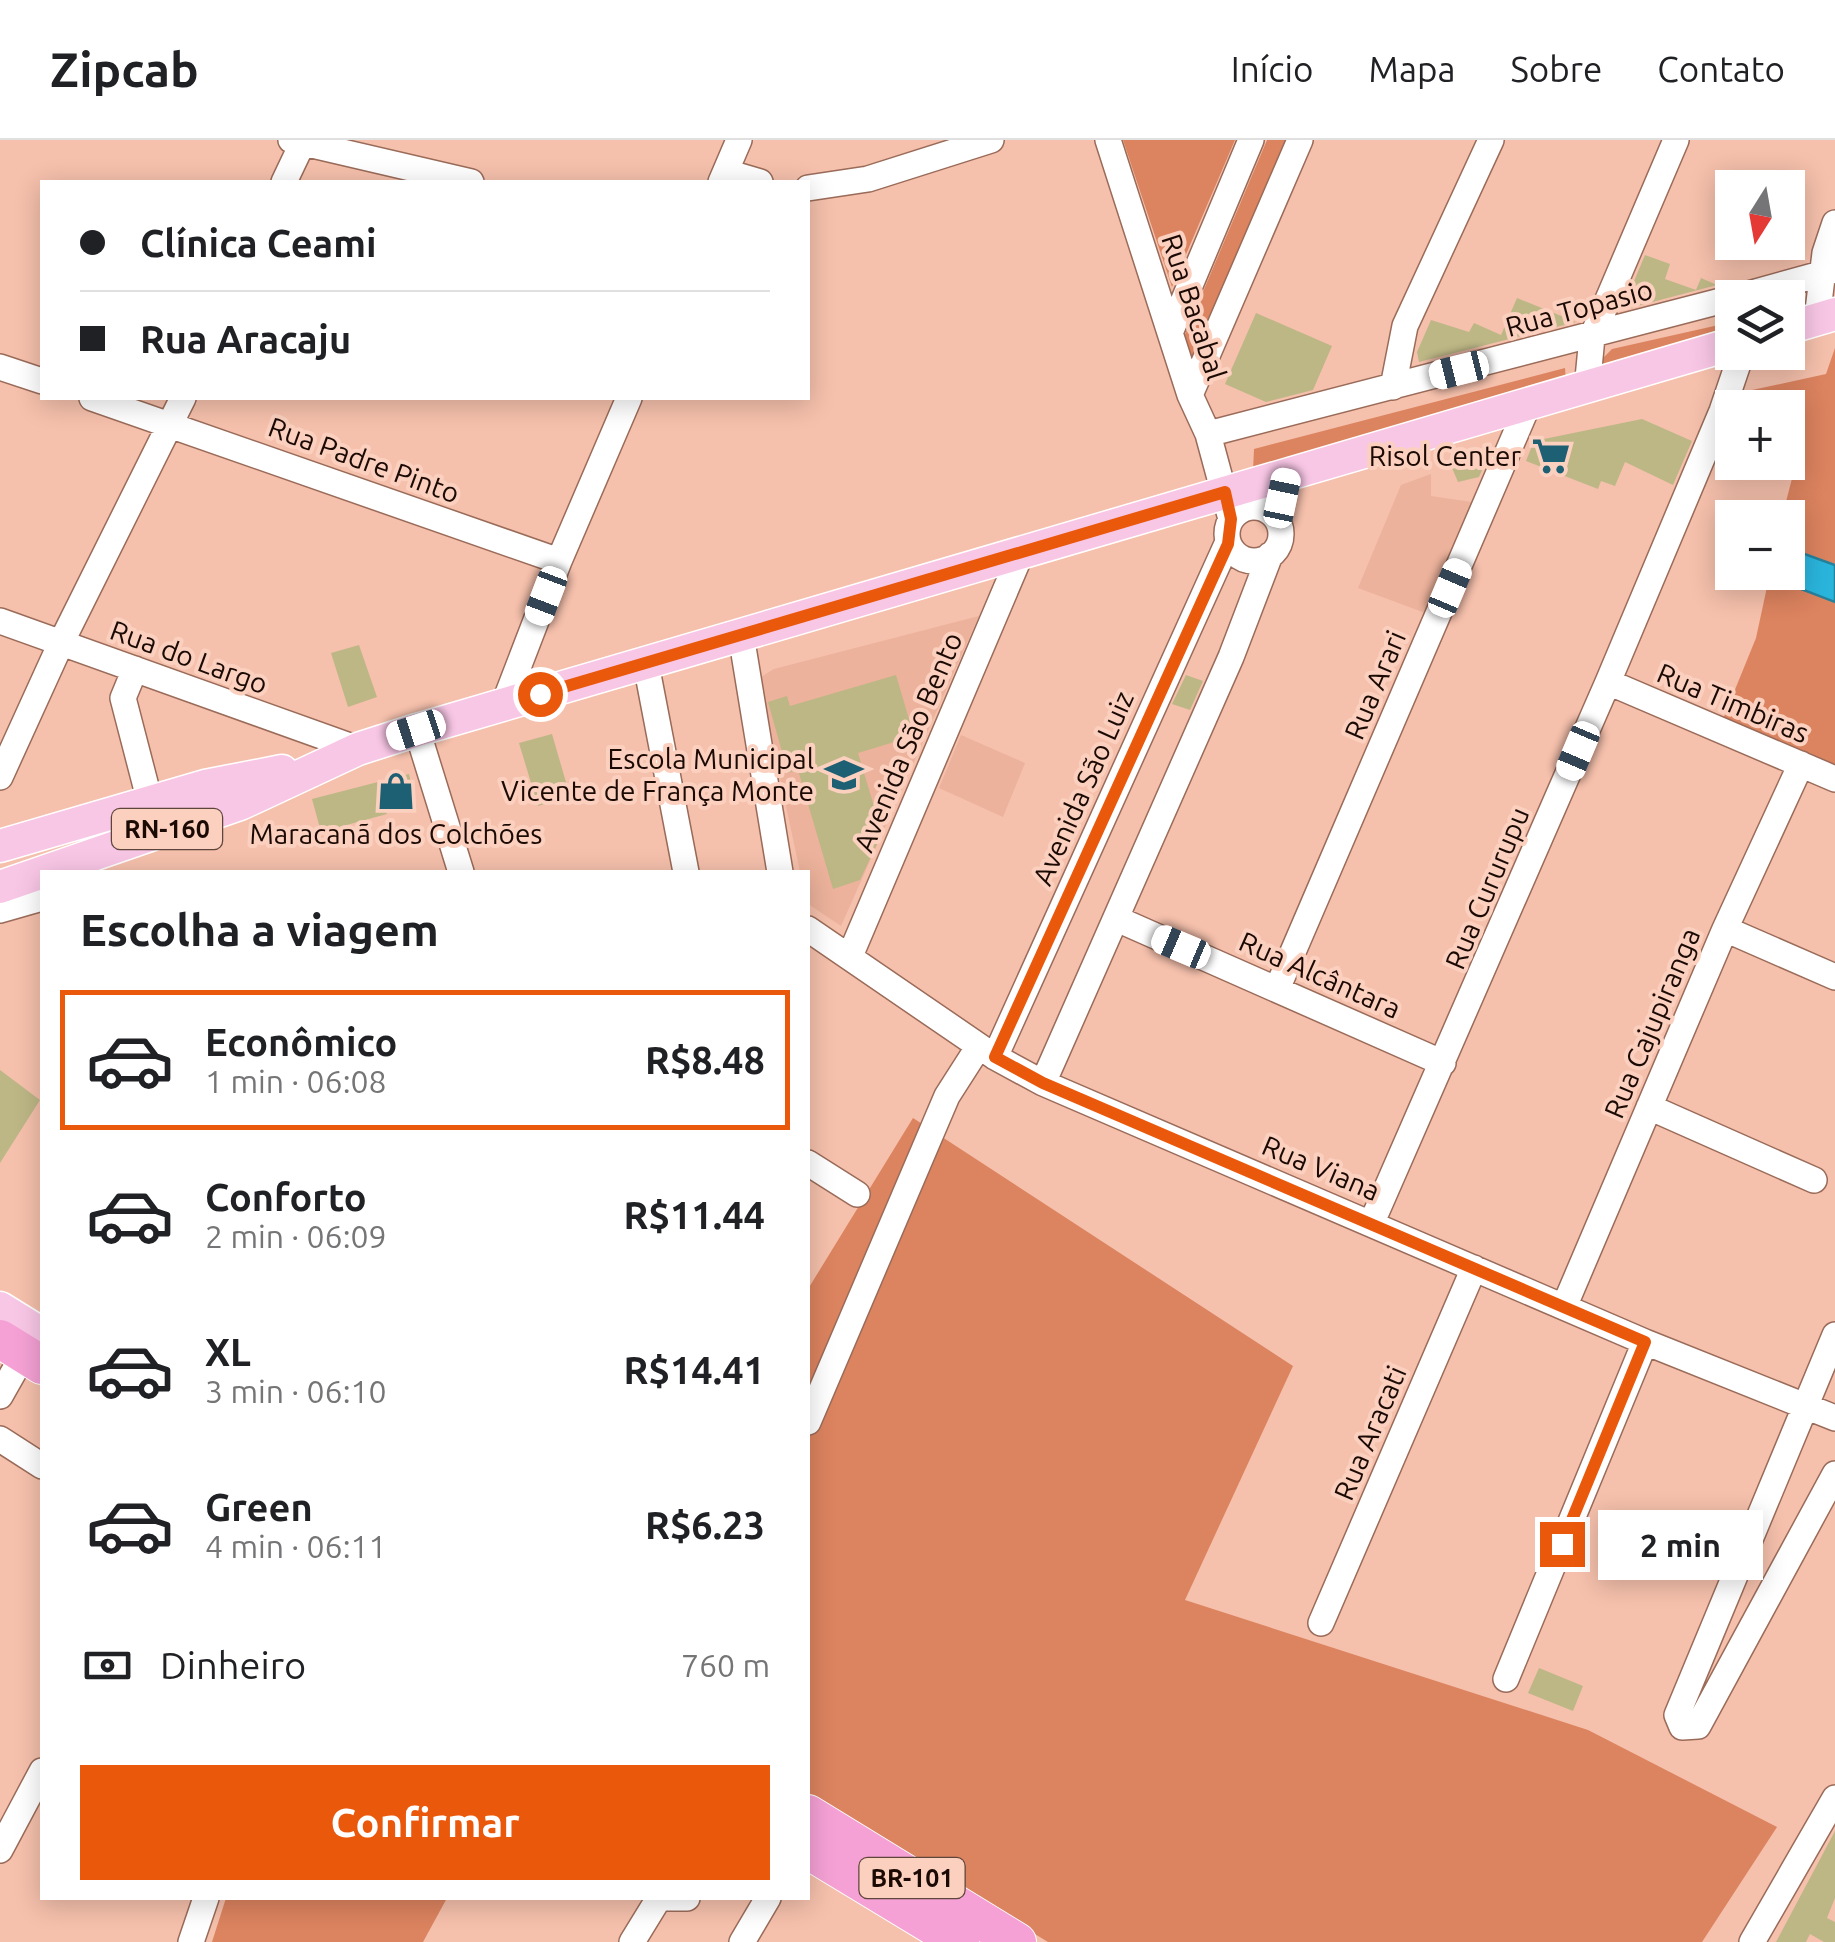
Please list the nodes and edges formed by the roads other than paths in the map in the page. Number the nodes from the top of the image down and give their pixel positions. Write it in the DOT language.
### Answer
graph roads {
  1 [pos="739,140"];
  2 [pos="991,140"];
  3 [pos="1108,140"];
  4 [pos="1251,140"];
  5 [pos="1300,140"];
  6 [pos="1491,140"];
  7 [pos="1676,140"];
  8 [pos="299,141"];
  9 [pos="724,177"];
  10 [pos="285,180"];
  11 [pos="463,180"];
  12 [pos="810,188"];
  13 [pos="1835,223"];
  14 [pos="1828,272"];
  15 [pos="1799,280"];
  16 [pos="1715,303"];
  17 [pos="1813,320"];
  18 [pos="1170,332"];
  19 [pos="1592,337"];
  20 [pos="1715,349"];
  21 [pos="0,366"];
  22 [pos="1736,370"];
  23 [pos="40,380"];
  24 [pos="1392,387"];
  25 [pos="1586,389"];
  26 [pos="1190,395"];
  27 [pos="98,400"];
  28 [pos="182,400"];
  29 [pos="629,400"];
  30 [pos="1528,406"];
  31 [pos="171,424"];
  32 [pos="1208,434"];
  33 [pos="1287,475"];
  34 [pos="1228,518"];
  35 [pos="1278,520"];
  36 [pos="1022,551"];
  37 [pos="1270,556"];
  38 [pos="559,561"];
  39 [pos="0,620"];
  40 [pos="740,636"];
  41 [pos="60,643"];
  42 [pos="646,664"];
  43 [pos="135,669"];
  44 [pos="1608,682"];
  45 [pos="504,704"];
  46 [pos="416,730"];
  47 [pos="345,756"];
  48 [pos="1801,764"];
  49 [pos="0,777"];
  50 [pos="1835,778"];
  51 [pos="150,802"];
  52 [pos="0,846"];
  53 [pos="49,870"];
  54 [pos="461,870"];
  55 [pos="686,870"];
  56 [pos="780,870"];
  57 [pos="40,873"];
  58 [pos="0,887"];
  59 [pos="40,899"];
  60 [pos="0,910"];
  61 [pos="1117,920"];
  62 [pos="1725,929"];
  63 [pos="810,931"];
  64 [pos="850,956"];
  65 [pos="1835,978"];
  66 [pos="1277,988"];
  67 [pos="987,1052"];
  68 [pos="1444,1063"];
  69 [pos="1043,1083"];
  70 [pos="1649,1107"];
  71 [pos="810,1164"];
  72 [pos="1814,1180"];
  73 [pos="857,1194"];
  74 [pos="1372,1222"];
  75 [pos="1474,1268"];
  76 [pos="1564,1307"];
  77 [pos="0,1311"];
  78 [pos="1835,1335"];
  79 [pos="1645,1342"];
  80 [pos="29,1350"];
  81 [pos="0,1396"];
  82 [pos="1806,1406"];
  83 [pos="810,1417"];
  84 [pos="1835,1418"];
  85 [pos="0,1439"];
  86 [pos="40,1465"];
  87 [pos="1835,1474"];
  88 [pos="1321,1623"];
  89 [pos="1506,1679"];
  90 [pos="40,1774"];
  91 [pos="1835,1798"];
  92 [pos="7,1819"];
  93 [pos="811,1824"];
  94 [pos="0,1850"];
  95 [pos="205,1900"];
  96 [pos="660,1900"];
  97 [pos="767,1900"];
  98 [pos="191,1942"];
  99 [pos="632,1942"];
  100 [pos="742,1942"];
  101 [pos="960,1942"];
  102 [pos="1017,1942"];
  103 [pos="1752,1942"];
  1 -- 9 [label="street"];
  2 -- 12 [label="street"];
  3 -- 18 [label="street, Rua Bacabal"];
  4 -- 18 [label="street"];
  5 -- 26 [label="street"];
  6 -- 24 [label="street"];
  7 -- 19 [label="street"];
  8 -- 10 [label="street"];
  8 -- 11 [label="street"];
  13 -- 14 [label="street"];
  14 -- 15 [label="street, Rua Topasio"];
  14 -- 17 [label="street"];
  16 -- 19 [label="street, Rua Topasio"];
  18 -- 26 [label="street, Rua Bacabal"];
  19 -- 24 [label="street, Rua Topasio"];
  19 -- 25 [label="street"];
  20 -- 25 [label="main road, RN-160"];
  21 -- 23 [label="street"];
  22 -- 44 [label="street, Rua Cururupu"];
  24 -- 32 [label="street, Rua Topasio"];
  25 -- 30 [label="main road, RN-160"];
  26 -- 32 [label="street, Rua Bacabal"];
  27 -- 31 [label="street, Rua Padre Pinto"];
  28 -- 31 [label="street"];
  29 -- 38 [label="street"];
  30 -- 33 [label="main road, RN-160"];
  30 -- 66 [label="street, Rua Arari"];
  31 -- 38 [label="street, Rua Padre Pinto"];
  31 -- 41 [label="street"];
  32 -- 34 [label="street, Rua Bacabal"];
  33 -- 34 [label="main road, RN-160"];
  33 -- 35 [label="street"];
  34 -- 35 [label="street"];
  34 -- 36 [label="main road, RN-160"];
  34 -- 37 [label="street"];
  34 -- 67 [label="street, Avenida São Luiz"];
  35 -- 37 [label="street"];
  36 -- 40 [label="main road, RN-160"];
  36 -- 64 [label="street, Avenida São Bento"];
  37 -- 61 [label="street"];
  38 -- 45 [label="street"];
  39 -- 41 [label="street, Rua do Largo"];
  40 -- 42 [label="main road, RN-160"];
  40 -- 56 [label="street"];
  41 -- 43 [label="street, Rua do Largo"];
  41 -- 49 [label="street"];
  42 -- 45 [label="main road, RN-160"];
  42 -- 55 [label="street"];
  43 -- 47 [label="street, Rua do Largo"];
  43 -- 51 [label="street"];
  44 -- 48 [label="street, Rua Timbiras"];
  44 -- 68 [label="street, Rua Cururupu"];
  45 -- 46 [label="main road, RN-160"];
  46 -- 47 [label="main road, RN-160"];
  46 -- 54 [label="street"];
  47 -- 51 [label="main road, RN-160"];
  47 -- 53 [label="main road, RN-160"];
  48 -- 50 [label="street, Rua Timbiras"];
  48 -- 62 [label="street, Rua Cajupiranga"];
  51 -- 52 [label="main road, RN-160"];
  57 -- 58 [label="main road, RN-160"];
  59 -- 60 [label="street"];
  61 -- 66 [label="street, Rua Alcântara"];
  61 -- 69 [label="street"];
  62 -- 65 [label="street"];
  62 -- 70 [label="street, Rua Cajupiranga"];
  63 -- 64 [label="street, Rua Viana"];
  64 -- 67 [label="street, Rua Viana"];
  66 -- 68 [label="street, Rua Alcântara"];
  67 -- 69 [label="street, Rua Viana"];
  67 -- 83 [label="street, Avenida São Luiz"];
  68 -- 74 [label="street, Rua Cururupu"];
  69 -- 74 [label="street, Rua Viana"];
  70 -- 72 [label="street"];
  70 -- 76 [label="street, Rua Cajupiranga"];
  71 -- 73 [label="street"];
  74 -- 75 [label="street, Rua Viana"];
  75 -- 76 [label="street, Rua Viana"];
  75 -- 88 [label="street, Rua Aracati"];
  76 -- 79 [label="street, Rua Viana"];
  77 -- 80 [label="highway"];
  78 -- 82 [label="street"];
  79 -- 82 [label="street, Rua Viana"];
  79 -- 89 [label="street"];
  80 -- 81 [label="street"];
  82 -- 84 [label="street, Rua Viana"];
  82 -- 87 [label="street"];
  85 -- 86 [label="street"];
  90 -- 92 [label="street"];
  91 -- 103 [label="street"];
  92 -- 94 [label="street"];
  93 -- 101 [label="highway, BR-101"];
  93 -- 102 [label="highway, BR-101"];
  95 -- 98 [label="street"];
  96 -- 99 [label="street"];
  97 -- 100 [label="street"];
}
